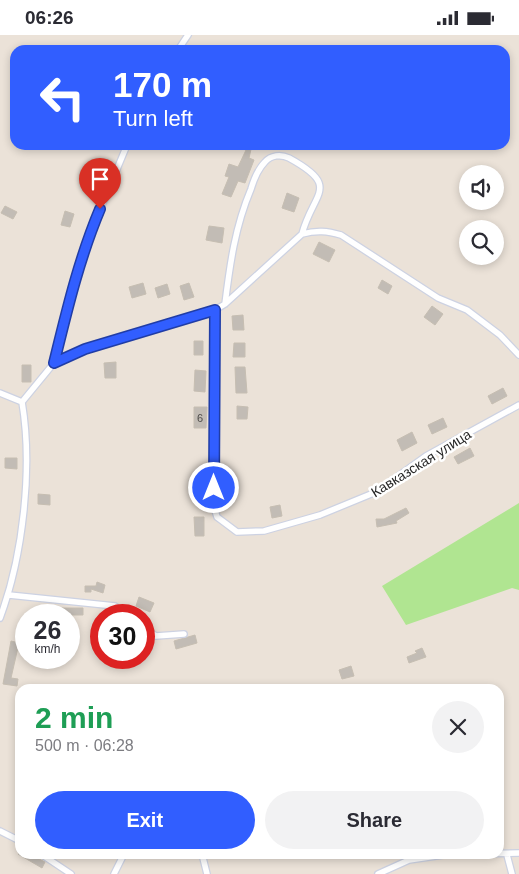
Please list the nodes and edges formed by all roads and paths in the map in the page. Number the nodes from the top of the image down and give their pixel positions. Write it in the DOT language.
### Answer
graph roads {
  1 [pos="125,150"];
  2 [pos="302,234"];
  3 [pos="226,304"];
  4 [pos="215,310"];
  5 [pos="519,355"];
  6 [pos="54,363"];
  7 [pos="0,393"];
  8 [pos="22,402"];
  9 [pos="519,405"];
  10 [pos="9,595"];
  11 [pos="96,604"];
  12 [pos="0,618"];
  13 [pos="184,634"];
  14 [pos="155,635"];
  15 [pos="0,831"];
  16 [pos="15,838"];
  17 [pos="519,853"];
  18 [pos="506,855"];
  19 [pos="49,859"];
  20 [pos="122,859"];
  21 [pos="203,859"];
  22 [pos="404,859"];
  23 [pos="71,874"];
  24 [pos="114,874"];
  25 [pos="207,874"];
  26 [pos="378,874"];
  27 [pos="512,874"];
  1 -- 6 [label="street"];
  2 -- 3 [label="street"];
  2 -- 3 [label="street"];
  2 -- 5 [label="street"];
  3 -- 4 [label="street"];
  4 -- 6 [label="street"];
  4 -- 9 [label="street, Кавказская улица"];
  6 -- 8 [label="street"];
  7 -- 8 [label="street"];
  8 -- 10 [label="street"];
  10 -- 11 [label="street"];
  10 -- 12 [label="street"];
  13 -- 14 [label="street"];
  15 -- 16 [label="street"];
  17 -- 18 [label="street"];
  18 -- 27 [label="street"];
  19 -- 23 [label="street"];
  20 -- 24 [label="street"];
  21 -- 25 [label="street"];
  22 -- 26 [label="street"];
}
